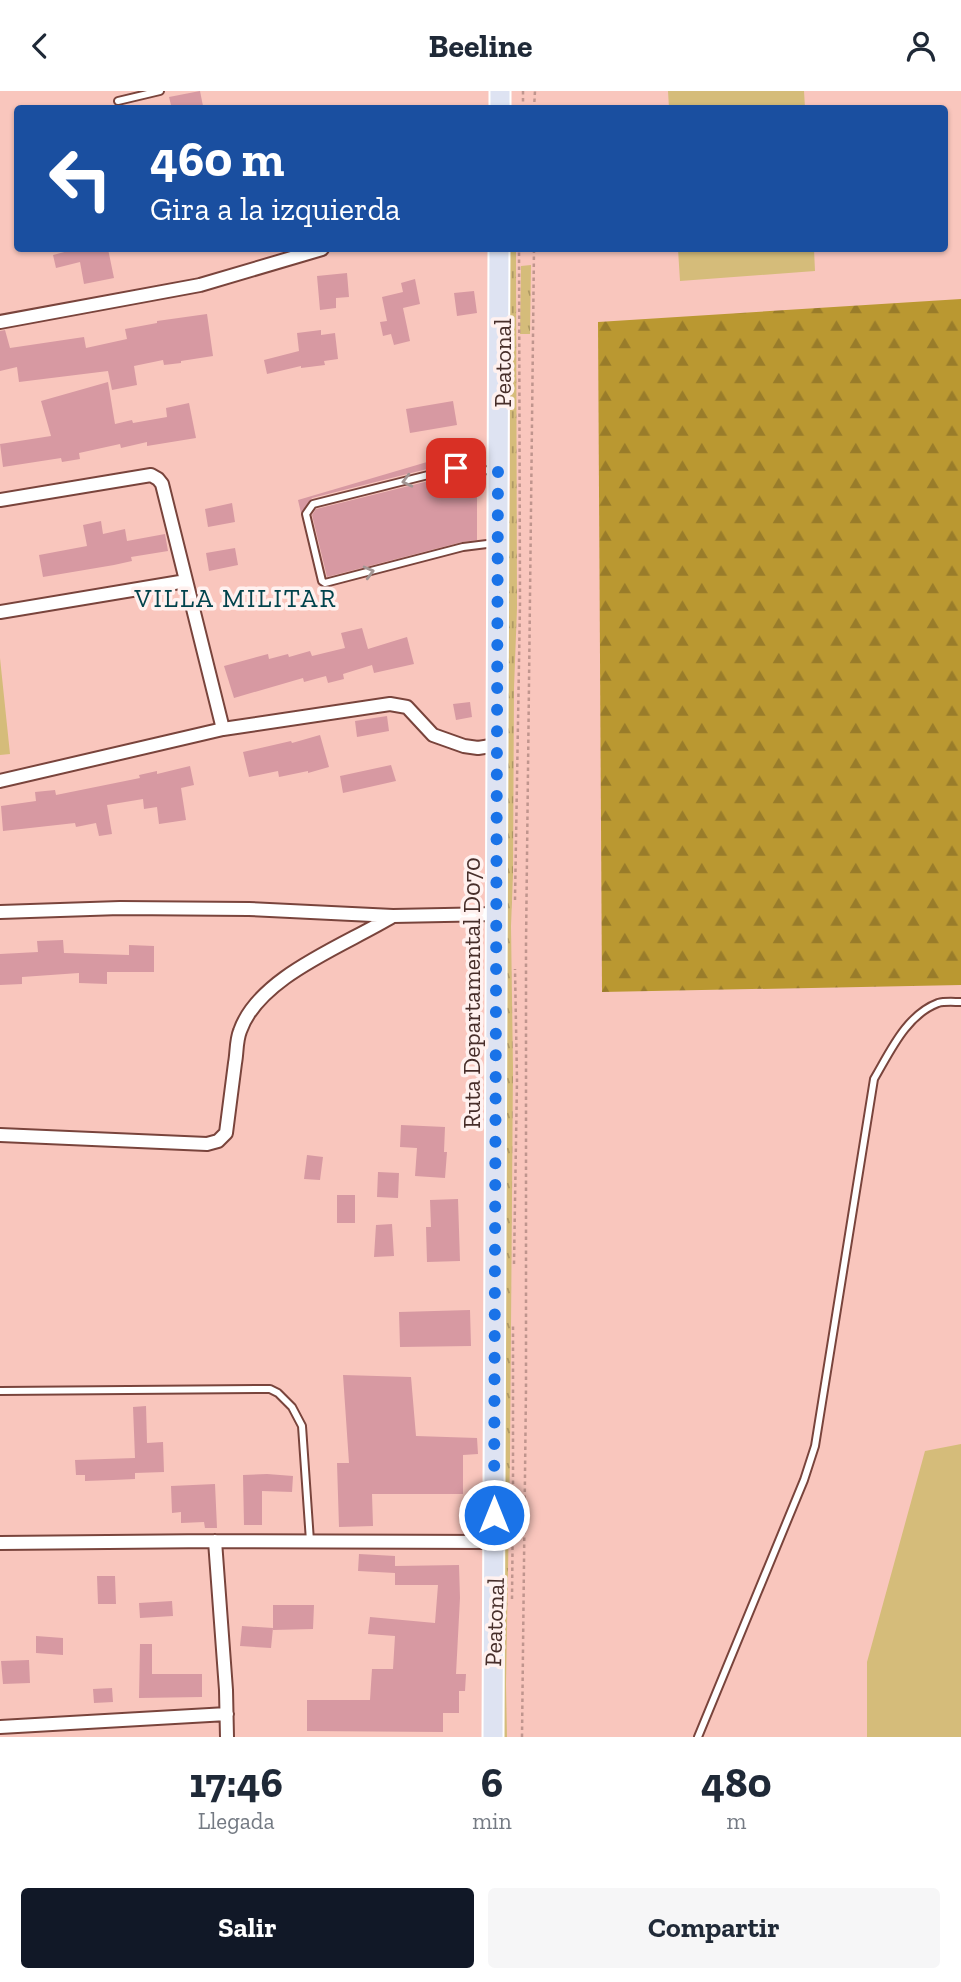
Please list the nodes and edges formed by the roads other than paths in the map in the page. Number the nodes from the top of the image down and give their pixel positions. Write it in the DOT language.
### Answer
graph roads {
  1 [pos="160,91"];
  2 [pos="118,101"];
  3 [pos="312,252"];
  4 [pos="499,252"];
  5 [pos="0,322"];
  6 [pos="498,471"];
  7 [pos="0,500"];
  8 [pos="498,542"];
  9 [pos="186,581"];
  10 [pos="0,612"];
  11 [pos="223,729"];
  12 [pos="497,745"];
  13 [pos="0,781"];
  14 [pos="0,912"];
  15 [pos="496,914"];
  16 [pos="393,916"];
  17 [pos="961,1002"];
  18 [pos="0,1135"];
  19 [pos="0,1391"];
  20 [pos="215,1541"];
  21 [pos="310,1541"];
  22 [pos="494,1542"];
  23 [pos="0,1543"];
  24 [pos="227,1714"];
  25 [pos="0,1727"];
  26 [pos="227,1737"];
  27 [pos="493,1737"];
  28 [pos="698,1737"];
  1 -- 2 [label="lane"];
  3 -- 5 [label="street"];
  4 -- 6 [label="main road, Ruta Departamental D070"];
  6 -- 8 [label="main road, Ruta Departamental D070"];
  6 -- 8 [label="lane, one-way"];
  7 -- 9 [label="street"];
  8 -- 12 [label="main road, Ruta Departamental D070"];
  9 -- 10 [label="street"];
  9 -- 11 [label="street"];
  11 -- 12 [label="street"];
  11 -- 13 [label="street"];
  12 -- 15 [label="main road, Ruta Departamental D070"];
  14 -- 16 [label="street"];
  15 -- 16 [label="street"];
  15 -- 22 [label="main road, Ruta Departamental D070"];
  16 -- 18 [label="street"];
  17 -- 28 [label="lane"];
  19 -- 21 [label="lane"];
  20 -- 21 [label="street"];
  20 -- 23 [label="street"];
  20 -- 24 [label="street"];
  21 -- 22 [label="street"];
  22 -- 27 [label="main road, Ruta Departamental D070"];
  24 -- 25 [label="street"];
  24 -- 26 [label="street"];
}
